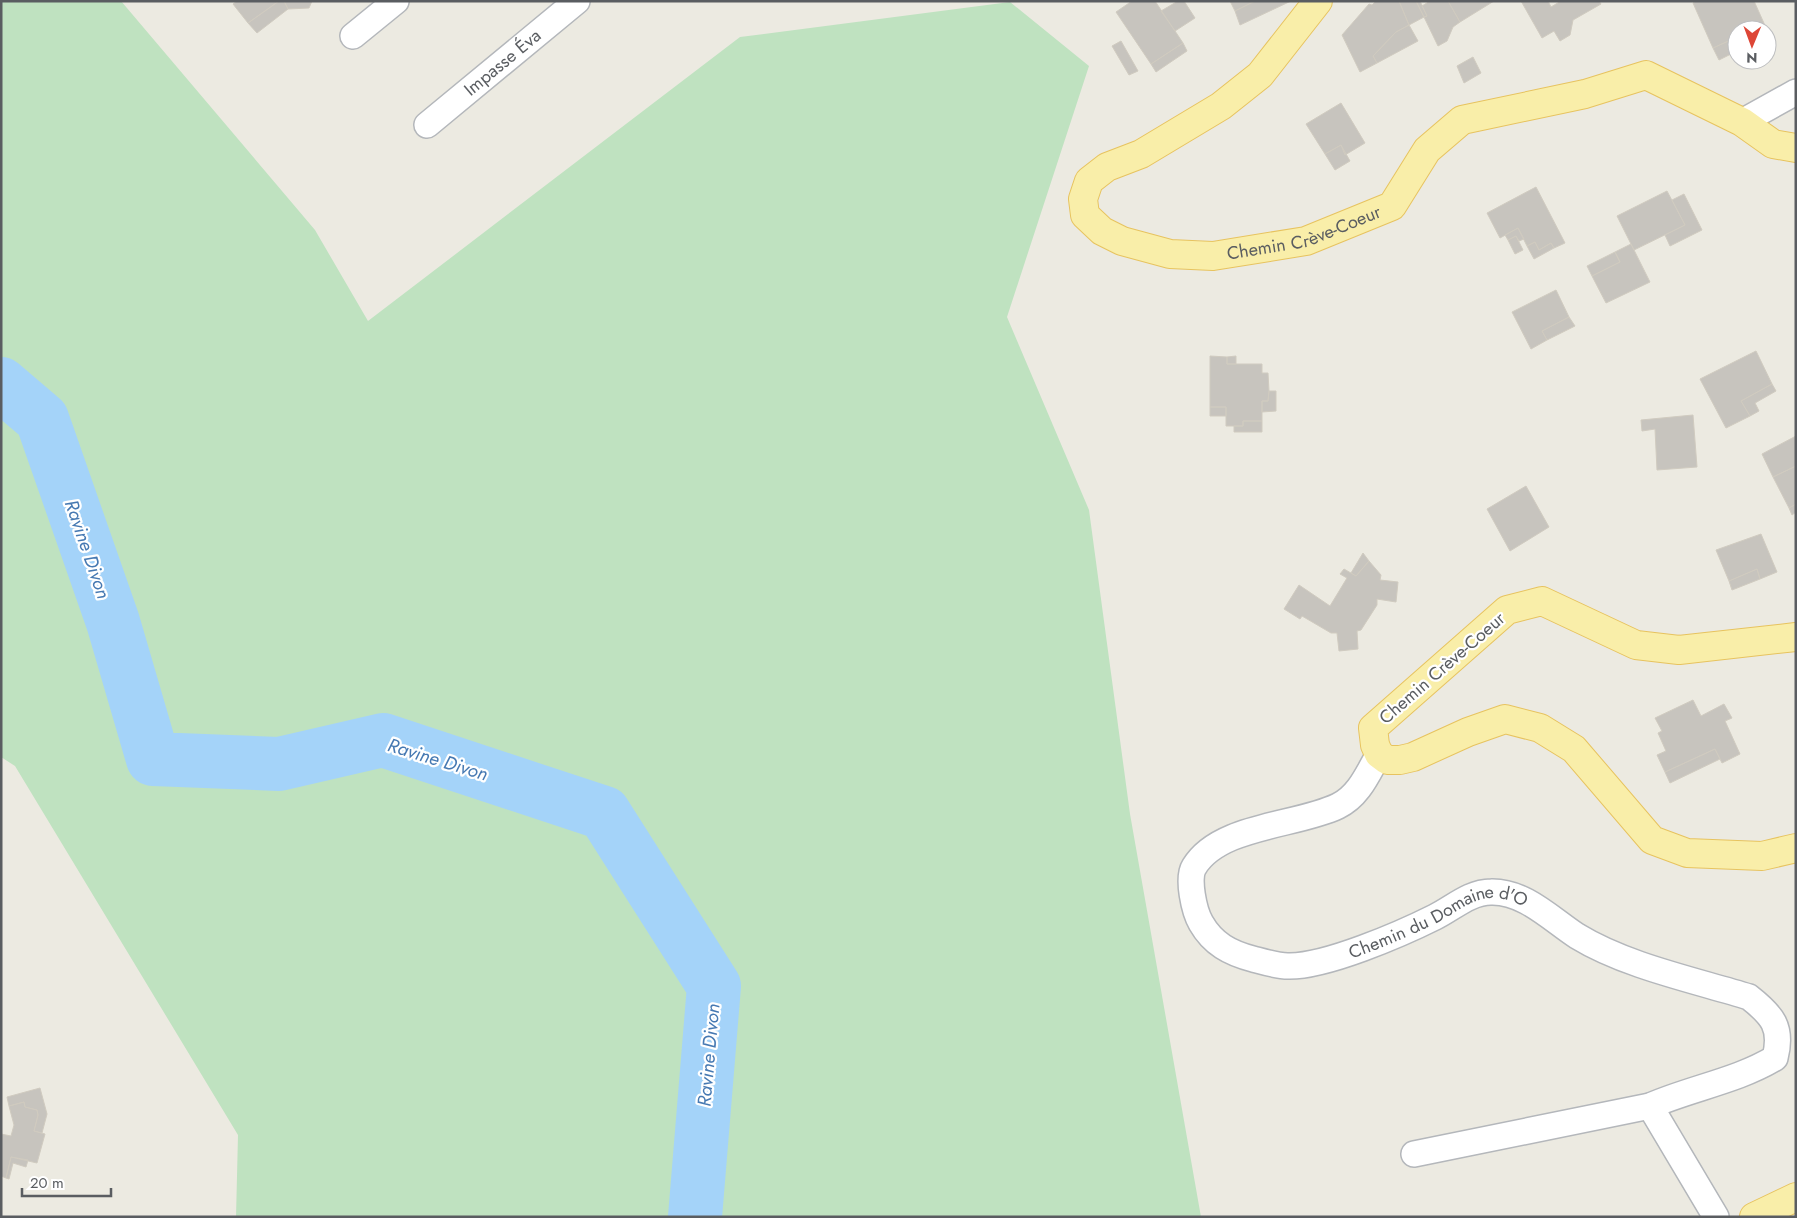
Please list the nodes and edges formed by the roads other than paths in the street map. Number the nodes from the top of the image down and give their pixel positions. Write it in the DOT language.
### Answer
graph roads {
  1 [pos="396,1"];
  2 [pos="577,1"];
  3 [pos="1318,1"];
  4 [pos="354,36"];
  5 [pos="1796,92"];
  6 [pos="1742,122"];
  7 [pos="428,125"];
  8 [pos="1796,148"];
  9 [pos="1796,637"];
  10 [pos="1379,754"];
  11 [pos="1796,848"];
  12 [pos="1650,1106"];
  13 [pos="1414,1154"];
  14 [pos="1796,1198"];
  15 [pos="1716,1217"];
  16 [pos="1754,1217"];
  1 -- 4 [label="street"];
  2 -- 7 [label="street, Impasse Éva"];
  3 -- 6 [label="main road, Chemin Crève-Coeur"];
  5 -- 6 [label="street"];
  6 -- 8 [label="main road, Chemin Crève-Coeur"];
  9 -- 10 [label="main road, Chemin Crève-Coeur"];
  10 -- 11 [label="main road"];
  10 -- 12 [label="street, Chemin du Domaine d'O"];
  12 -- 13 [label="street, Chemin du Domaine d'O"];
  12 -- 15 [label="street"];
  14 -- 16 [label="main road"];
}
